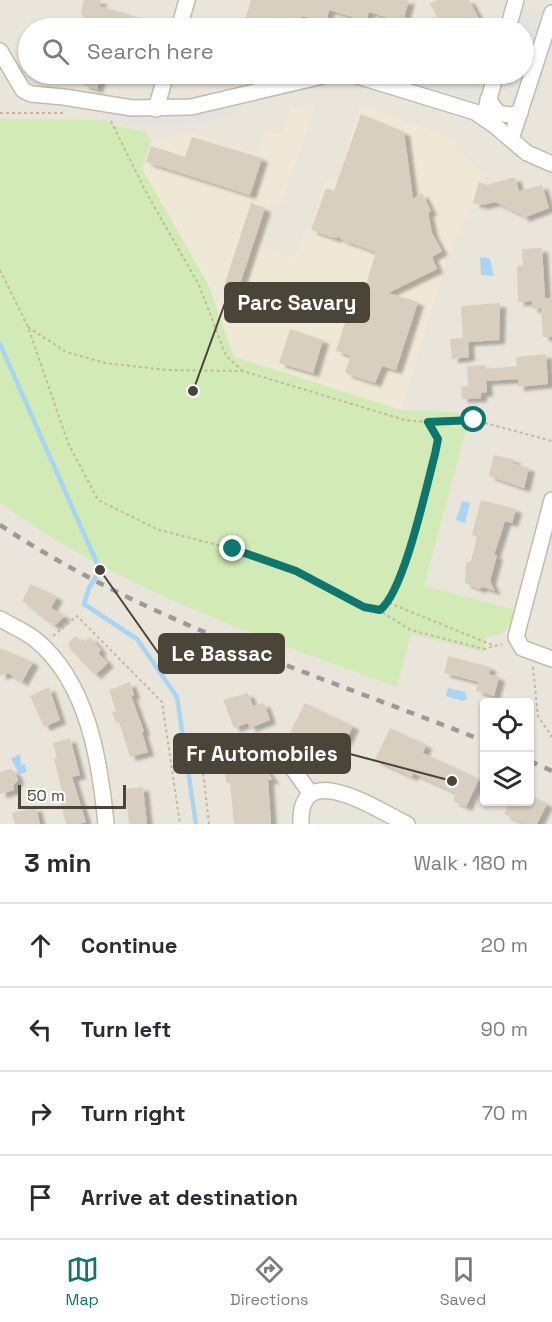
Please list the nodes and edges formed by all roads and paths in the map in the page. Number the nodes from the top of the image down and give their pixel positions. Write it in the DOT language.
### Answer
graph roads {
  1 [pos="187,0"];
  2 [pos="516,0"];
  3 [pos="552,13"];
  4 [pos="182,18"];
  5 [pos="511,18"];
  6 [pos="2,59"];
  7 [pos="534,69"];
  8 [pos="18,83"];
  9 [pos="19,84"];
  10 [pos="163,84"];
  11 [pos="290,84"];
  12 [pos="383,84"];
  13 [pos="493,84"];
  14 [pos="529,84"];
  15 [pos="488,99"];
  16 [pos="110,105"];
  17 [pos="156,109"];
  18 [pos="0,113"];
  19 [pos="71,113"];
  20 [pos="520,113"];
  21 [pos="484,116"];
  22 [pos="511,139"];
  23 [pos="552,164"];
  24 [pos="0,270"];
  25 [pos="28,327"];
  26 [pos="243,371"];
  27 [pos="428,422"];
  28 [pos="552,441"];
  29 [pos="552,500"];
  30 [pos="389,603"];
  31 [pos="380,610"];
  32 [pos="0,620"];
  33 [pos="0,631"];
  34 [pos="25,632"];
  35 [pos="517,640"];
  36 [pos="42,646"];
  37 [pos="495,646"];
  38 [pos="532,654"];
  39 [pos="552,659"];
  40 [pos="552,737"];
  41 [pos="263,744"];
  42 [pos="311,794"];
  43 [pos="106,824"];
  44 [pos="180,824"];
  45 [pos="209,824"];
  46 [pos="301,824"];
  47 [pos="407,824"];
  1 -- 4 [label="street"];
  2 -- 5 [label="street"];
  3 -- 7 [label="street"];
  6 -- 8 [label="street"];
  9 -- 16 [label="street"];
  10 -- 17 [label="street"];
  11 -- 17 [label="street"];
  12 -- 21 [label="street"];
  13 -- 15 [label="street"];
  14 -- 20 [label="street"];
  15 -- 20 [label="street"];
  15 -- 21 [label="street"];
  16 -- 17 [label="street"];
  16 -- 26 [label="path"];
  18 -- 19 [label="path"];
  20 -- 22 [label="street"];
  21 -- 22 [label="street"];
  22 -- 23 [label="street"];
  24 -- 25 [label="path"];
  25 -- 26 [label="path"];
  25 -- 31 [label="path"];
  26 -- 27 [label="path"];
  27 -- 28 [label="path"];
  27 -- 30 [label="path"];
  29 -- 35 [label="street"];
  30 -- 31 [label="path"];
  30 -- 37 [label="path"];
  31 -- 37 [label="path"];
  32 -- 34 [label="street"];
  33 -- 34 [label="street"];
  34 -- 36 [label="street"];
  35 -- 37 [label="path"];
  35 -- 38 [label="street"];
  36 -- 43 [label="street"];
  36 -- 44 [label="path"];
  38 -- 39 [label="street"];
  38 -- 40 [label="path"];
  41 -- 42 [label="street"];
  41 -- 45 [label="path"];
  42 -- 46 [label="street"];
  42 -- 47 [label="street"];
}
